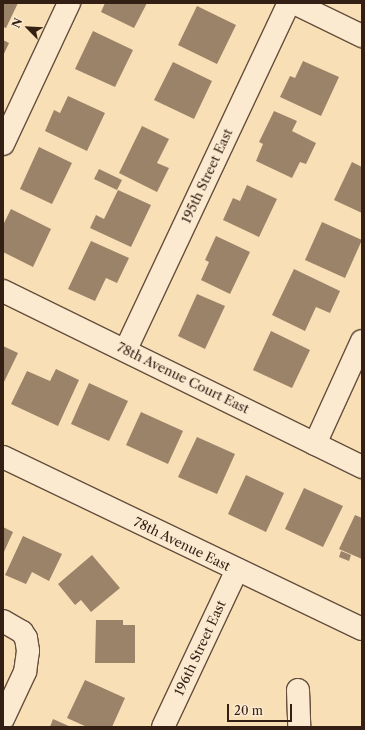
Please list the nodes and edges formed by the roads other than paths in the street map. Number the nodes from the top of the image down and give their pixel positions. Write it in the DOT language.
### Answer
graph roads {
  1 [pos="69,3"];
  2 [pos="289,3"];
  3 [pos="294,3"];
  4 [pos="362,36"];
  5 [pos="3,144"];
  6 [pos="3,291"];
  7 [pos="362,341"];
  8 [pos="126,350"];
  9 [pos="315,444"];
  10 [pos="3,457"];
  11 [pos="362,467"];
  12 [pos="237,570"];
  13 [pos="3,621"];
  14 [pos="362,629"];
  15 [pos="298,690"];
  16 [pos="3,719"];
  17 [pos="163,727"];
  18 [pos="299,727"];
  1 -- 5 [label="street"];
  2 -- 8 [label="street, 195th Street East"];
  3 -- 4 [label="street"];
  6 -- 8 [label="street, 78th Avenue Court East"];
  7 -- 9 [label="street"];
  8 -- 9 [label="street, 78th Avenue Court East"];
  9 -- 11 [label="street, 78th Avenue Court East"];
  10 -- 12 [label="street, 78th Avenue East"];
  12 -- 14 [label="street, 78th Avenue East"];
  12 -- 17 [label="street, 196th Street East"];
  13 -- 16 [label="street"];
  15 -- 18 [label="street"];
}
